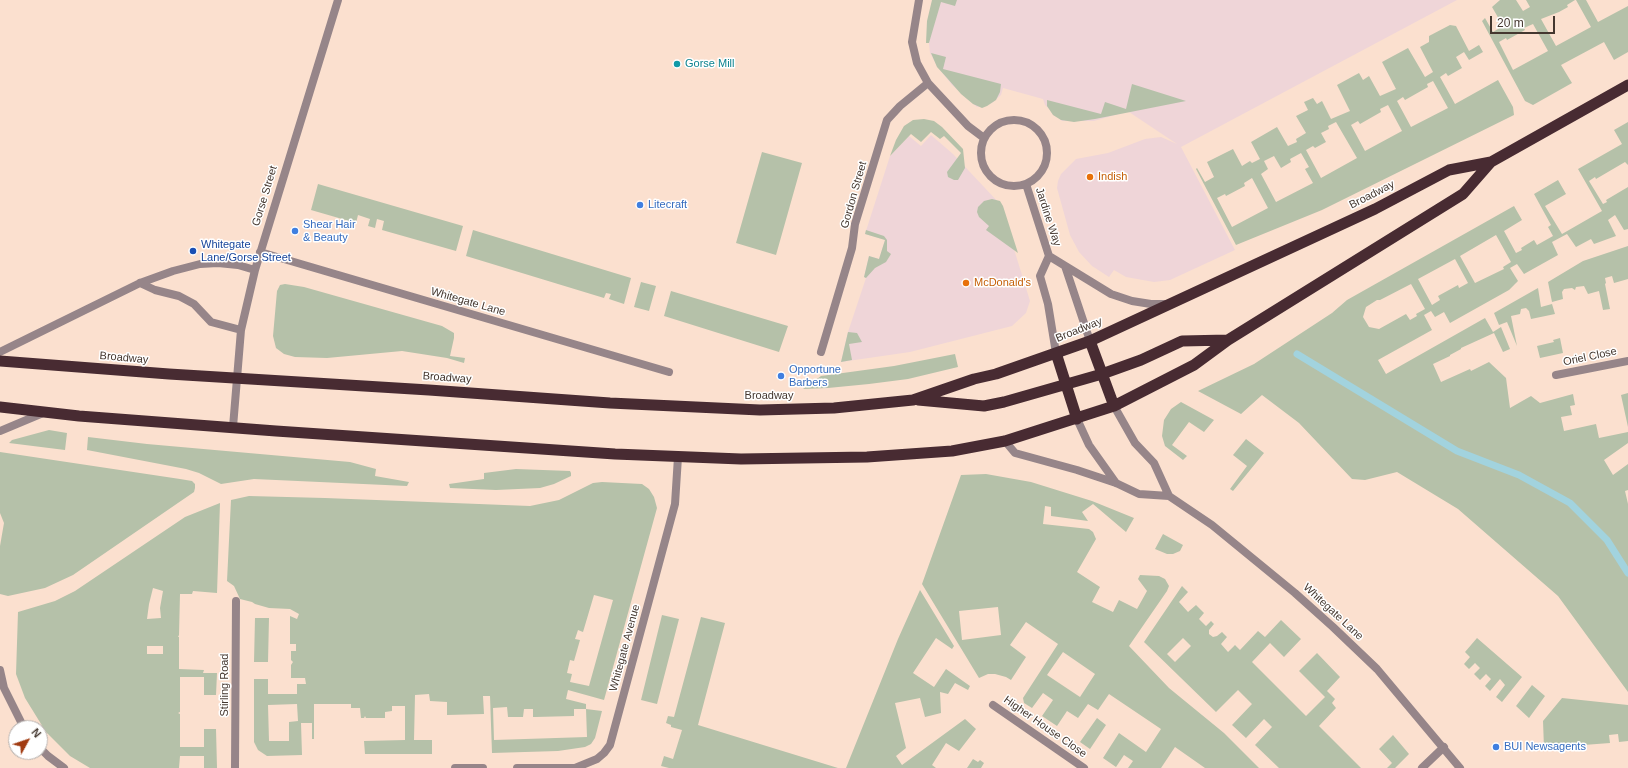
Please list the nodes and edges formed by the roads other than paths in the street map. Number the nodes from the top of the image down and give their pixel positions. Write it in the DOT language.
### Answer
graph roads {
  1 [pos="338,0"];
  2 [pos="919,0"];
  3 [pos="928,83"];
  4 [pos="1628,85"];
  5 [pos="984,138"];
  6 [pos="1491,162"];
  7 [pos="1026,184"];
  8 [pos="260,252"];
  9 [pos="1049,256"];
  10 [pos="1066,266"];
  11 [pos="255,270"];
  12 [pos="140,282"];
  13 [pos="1172,304"];
  14 [pos="241,330"];
  15 [pos="1228,340"];
  16 [pos="1090,341"];
  17 [pos="0,352"];
  18 [pos="821,352"];
  19 [pos="1056,353"];
  20 [pos="0,361"];
  21 [pos="1628,361"];
  22 [pos="669,372"];
  23 [pos="1102,374"];
  24 [pos="1556,375"];
  25 [pos="237,378"];
  26 [pos="1066,385"];
  27 [pos="913,400"];
  28 [pos="1114,406"];
  29 [pos="0,408"];
  30 [pos="46,412"];
  31 [pos="1077,419"];
  32 [pos="233,427"];
  33 [pos="0,431"];
  34 [pos="1005,441"];
  35 [pos="678,457"];
  36 [pos="1116,483"];
  37 [pos="1169,496"];
  38 [pos="236,601"];
  39 [pos="0,670"];
  40 [pos="993,704"];
  41 [pos="20,720"];
  42 [pos="1444,747"];
  43 [pos="48,756"];
  44 [pos="64,768"];
  45 [pos="235,768"];
  46 [pos="455,768"];
  47 [pos="483,768"];
  48 [pos="517,768"];
  49 [pos="1084,768"];
  50 [pos="1422,768"];
  51 [pos="1460,768"];
  1 -- 8 [label="street, Gorse Street"];
  2 -- 3 [label="street"];
  3 -- 5 [label="street"];
  3 -- 18 [label="street, Gordon Street"];
  4 -- 6 [label="highway, Broadway"];
  5 -- 7 [label="street, Jardine Way"];
  5 -- 7 [label="street, Jardine Way"];
  6 -- 13 [label="highway, Broadway"];
  6 -- 15 [label="highway, Broadway"];
  7 -- 9 [label="street, Jardine Way"];
  8 -- 11 [label="street, Gorse Street"];
  8 -- 22 [label="street, Whitegate Lane"];
  9 -- 10 [label="street, Jardine Way"];
  9 -- 19 [label="street, Jardine Way"];
  10 -- 13 [label="street, Jardine Way"];
  10 -- 16 [label="street"];
  11 -- 12 [label="street"];
  11 -- 14 [label="street, Gorse Street"];
  12 -- 14 [label="street"];
  12 -- 17 [label="street"];
  13 -- 16 [label="highway, Broadway"];
  14 -- 25 [label="street, Gorse Street"];
  15 -- 23 [label="highway"];
  15 -- 28 [label="highway, Broadway"];
  16 -- 19 [label="highway, Broadway"];
  16 -- 23 [label="highway"];
  19 -- 26 [label="highway"];
  19 -- 27 [label="highway, Broadway"];
  20 -- 25 [label="highway, Broadway"];
  21 -- 24 [label="street, Oriel Close"];
  23 -- 26 [label="highway"];
  23 -- 28 [label="highway"];
  25 -- 27 [label="highway, Broadway"];
  25 -- 32 [label="street, Gorse Street"];
  26 -- 27 [label="highway"];
  26 -- 31 [label="highway"];
  28 -- 31 [label="highway, Broadway"];
  28 -- 37 [label="street"];
  29 -- 30 [label="highway, Broadway"];
  30 -- 32 [label="highway, Broadway"];
  30 -- 33 [label="street, Broadway"];
  31 -- 34 [label="highway, Broadway"];
  31 -- 36 [label="street"];
  32 -- 35 [label="highway, Broadway"];
  34 -- 35 [label="highway, Broadway"];
  34 -- 36 [label="street"];
  35 -- 48 [label="street, Whitegate Avenue"];
  36 -- 37 [label="street"];
  37 -- 42 [label="street, Whitegate Lane"];
  38 -- 45 [label="street, Stirling Road"];
  39 -- 41 [label="street"];
  40 -- 49 [label="street, Higher House Close"];
  42 -- 50 [label="street"];
  42 -- 51 [label="street, Whitegate Lane"];
  43 -- 44 [label="street"];
  46 -- 47 [label="street"];
}
